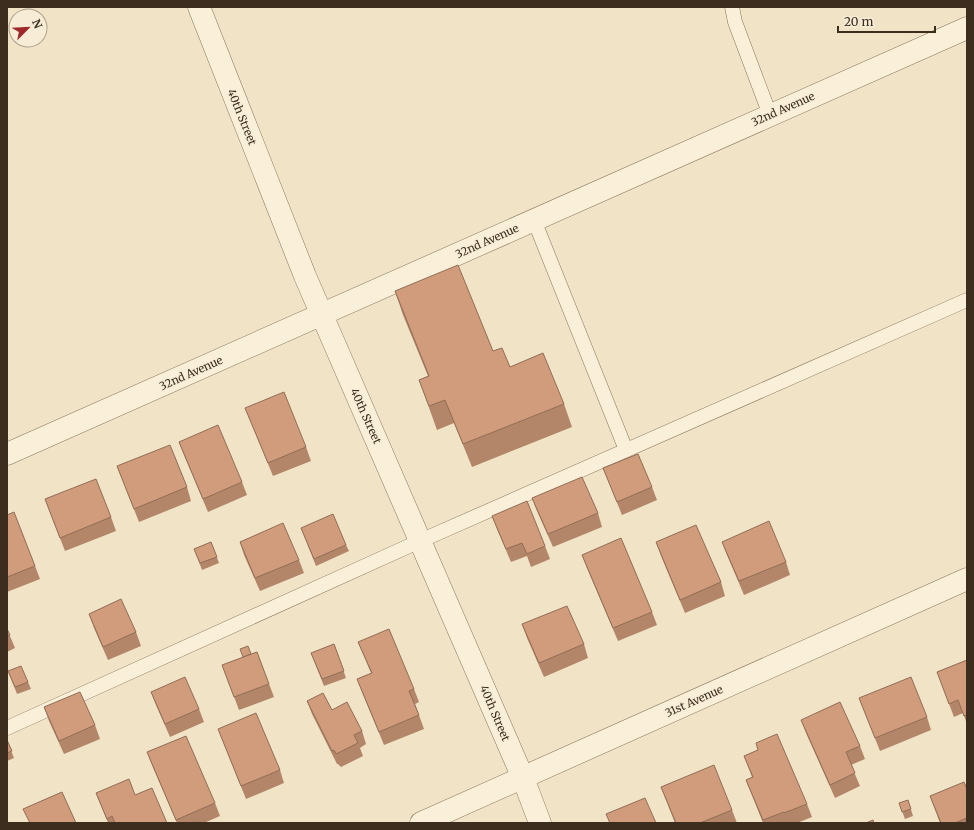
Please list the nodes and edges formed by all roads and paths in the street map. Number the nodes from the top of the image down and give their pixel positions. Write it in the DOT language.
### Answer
graph roads {
  1 [pos="199,7"];
  2 [pos="732,7"];
  3 [pos="967,28"];
  4 [pos="770,115"];
  5 [pos="534,220"];
  6 [pos="967,300"];
  7 [pos="322,314"];
  8 [pos="626,450"];
  9 [pos="7,454"];
  10 [pos="420,541"];
  11 [pos="967,579"];
  12 [pos="7,728"];
  13 [pos="523,778"];
  14 [pos="421,823"];
  15 [pos="540,823"];
  1 -- 7 [label="street, 40th Street"];
  2 -- 4 [label="lane"];
  3 -- 4 [label="street, 32nd Avenue"];
  4 -- 5 [label="street, 32nd Avenue"];
  5 -- 7 [label="street, 32nd Avenue"];
  5 -- 8 [label="lane"];
  6 -- 8 [label="lane"];
  7 -- 9 [label="street, 32nd Avenue"];
  7 -- 10 [label="street, 40th Street"];
  8 -- 10 [label="lane"];
  10 -- 12 [label="lane"];
  10 -- 13 [label="street, 40th Street"];
  11 -- 13 [label="street, 31st Avenue"];
  13 -- 14 [label="street, 31st Avenue"];
  13 -- 15 [label="street, 40th Street"];
}
